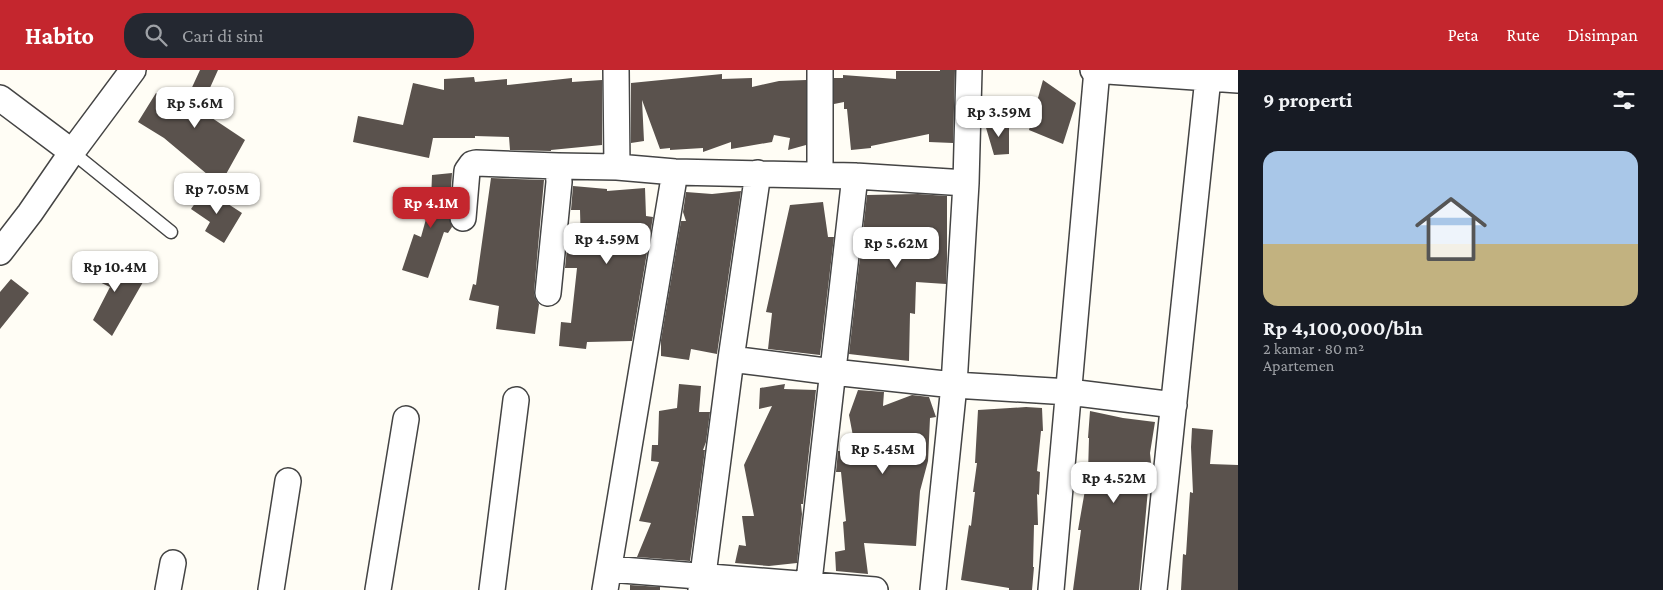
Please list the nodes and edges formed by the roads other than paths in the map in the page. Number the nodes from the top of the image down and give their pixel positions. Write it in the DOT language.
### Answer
graph roads {
  1 [pos="133,70"];
  2 [pos="616,70"];
  3 [pos="820,70"];
  4 [pos="969,70"];
  5 [pos="1093,70"];
  6 [pos="1097,70"];
  7 [pos="1208,78"];
  8 [pos="1238,80"];
  9 [pos="0,98"];
  10 [pos="72,152"];
  11 [pos="558,166"];
  12 [pos="617,167"];
  13 [pos="674,172"];
  14 [pos="758,173"];
  15 [pos="820,174"];
  16 [pos="855,176"];
  17 [pos="966,183"];
  18 [pos="463,218"];
  19 [pos="172,232"];
  20 [pos="0,252"];
  21 [pos="548,293"];
  22 [pos="731,359"];
  23 [pos="833,372"];
  24 [pos="954,385"];
  25 [pos="1069,392"];
  26 [pos="516,400"];
  27 [pos="1174,405"];
  28 [pos="406,419"];
  29 [pos="288,481"];
  30 [pos="173,562"];
  31 [pos="607,579"];
  32 [pos="702,584"];
  33 [pos="809,588"];
  34 [pos="168,590"];
  35 [pos="271,590"];
  36 [pos="378,590"];
  37 [pos="492,590"];
  38 [pos="875,590"];
  39 [pos="932,590"];
  40 [pos="1051,590"];
  41 [pos="1154,590"];
  1 -- 10 [label="street"];
  2 -- 12 [label="street"];
  3 -- 15 [label="street"];
  4 -- 17 [label="street"];
  5 -- 6 [label="street"];
  6 -- 7 [label="street"];
  6 -- 25 [label="street"];
  7 -- 8 [label="street"];
  7 -- 27 [label="street"];
  9 -- 10 [label="street"];
  10 -- 19 [label="lane"];
  10 -- 20 [label="street"];
  11 -- 12 [label="street"];
  11 -- 18 [label="street"];
  11 -- 21 [label="street"];
  12 -- 13 [label="street"];
  13 -- 14 [label="street"];
  13 -- 31 [label="street"];
  14 -- 15 [label="street"];
  14 -- 22 [label="street"];
  15 -- 16 [label="street"];
  16 -- 17 [label="street"];
  16 -- 23 [label="street"];
  17 -- 24 [label="street"];
  22 -- 23 [label="street"];
  22 -- 32 [label="street"];
  23 -- 24 [label="street"];
  23 -- 33 [label="street"];
  24 -- 25 [label="street"];
  24 -- 39 [label="street"];
  25 -- 27 [label="street"];
  25 -- 40 [label="street"];
  26 -- 37 [label="street"];
  27 -- 41 [label="street"];
  28 -- 36 [label="street"];
  29 -- 35 [label="street"];
  30 -- 34 [label="street"];
  31 -- 32 [label="street"];
  32 -- 33 [label="street"];
  33 -- 38 [label="street"];
}
